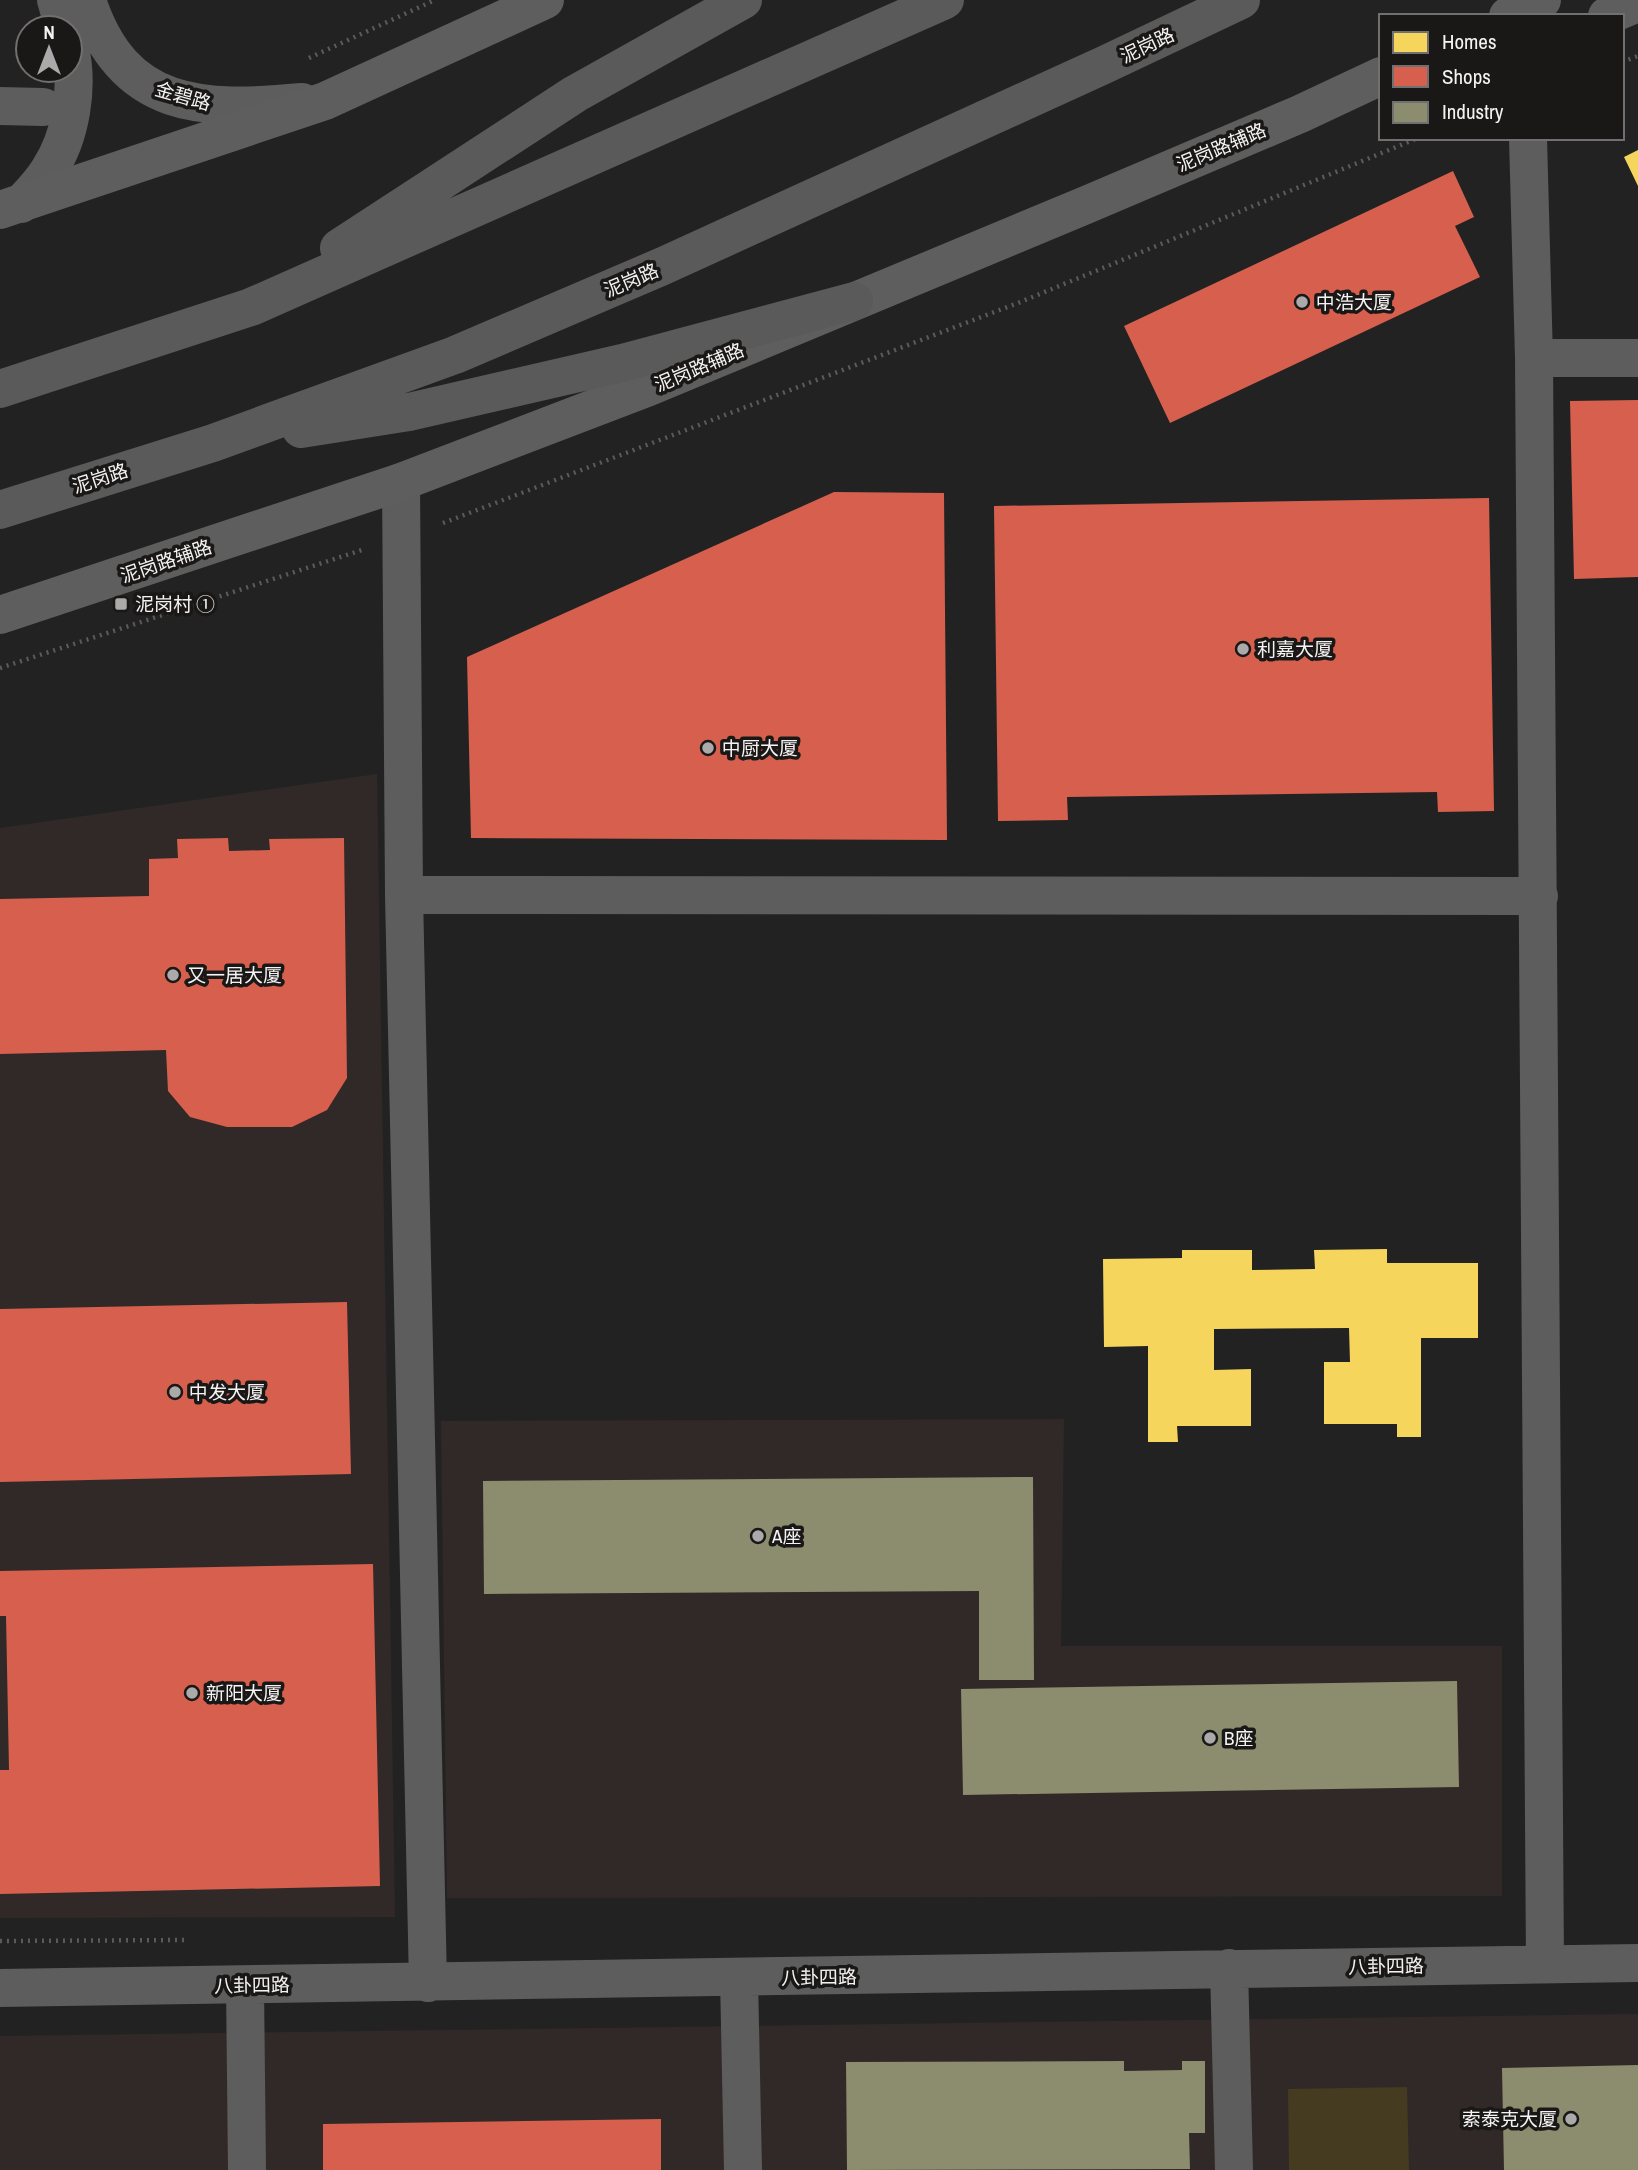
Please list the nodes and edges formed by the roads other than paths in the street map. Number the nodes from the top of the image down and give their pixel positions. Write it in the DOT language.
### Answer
graph roads {
  1 [pos="87,0"];
  2 [pos="545,0"];
  3 [pos="743,0"];
  4 [pos="945,0"];
  5 [pos="1241,0"];
  6 [pos="1542,0"];
  7 [pos="1638,3"];
  8 [pos="1512,14"];
  9 [pos="1611,14"];
  10 [pos="1379,77"];
  11 [pos="74,84"];
  12 [pos="1379,91"];
  13 [pos="325,100"];
  14 [pos="0,106"];
  15 [pos="43,107"];
  16 [pos="1300,114"];
  17 [pos="1528,140"];
  18 [pos="11,207"];
  19 [pos="854,301"];
  20 [pos="251,307"];
  21 [pos="1534,358"];
  22 [pos="1638,358"];
  23 [pos="0,389"];
  24 [pos="213,443"];
  25 [pos="401,482"];
  26 [pos="0,510"];
  27 [pos="0,615"];
  28 [pos="404,895"];
  29 [pos="1539,896"];
  30 [pos="1638,1963"];
  31 [pos="1545,1965"];
  32 [pos="1229,1968"];
  33 [pos="739,1978"];
  34 [pos="428,1983"];
  35 [pos="245,1985"];
  36 [pos="0,1988"];
  37 [pos="247,2170"];
  38 [pos="743,2170"];
  39 [pos="1234,2170"];
  1 -- 13 [label="street, 金碧路"];
  2 -- 13 [label="main road"];
  3 -- 20 [label="highway"];
  4 -- 20 [label="highway"];
  5 -- 24 [label="highway, 泥岗路"];
  6 -- 8 [label="main road"];
  7 -- 9 [label="main road"];
  10 -- 16 [label="main road, 泥岗路辅路"];
  11 -- 18 [label="street"];
  12 -- 16 [label="main road"];
  13 -- 18 [label="main road"];
  14 -- 15 [label="street"];
  16 -- 19 [label="main road, 泥岗路辅路"];
  17 -- 21 [label="street"];
  19 -- 24 [label="highway"];
  19 -- 25 [label="main road, 泥岗路辅路"];
  20 -- 23 [label="highway"];
  21 -- 22 [label="street"];
  21 -- 29 [label="street"];
  24 -- 26 [label="highway, 泥岗路"];
  25 -- 27 [label="main road, 泥岗路辅路"];
  25 -- 28 [label="street"];
  28 -- 29 [label="street"];
  28 -- 34 [label="street"];
  29 -- 31 [label="street"];
  30 -- 31 [label="street, 八卦四路"];
  31 -- 32 [label="street, 八卦四路"];
  32 -- 33 [label="street, 八卦四路"];
  32 -- 39 [label="street"];
  33 -- 34 [label="street, 八卦四路"];
  33 -- 38 [label="street"];
  34 -- 35 [label="street, 八卦四路"];
  35 -- 36 [label="street, 八卦四路"];
  35 -- 37 [label="street"];
}
